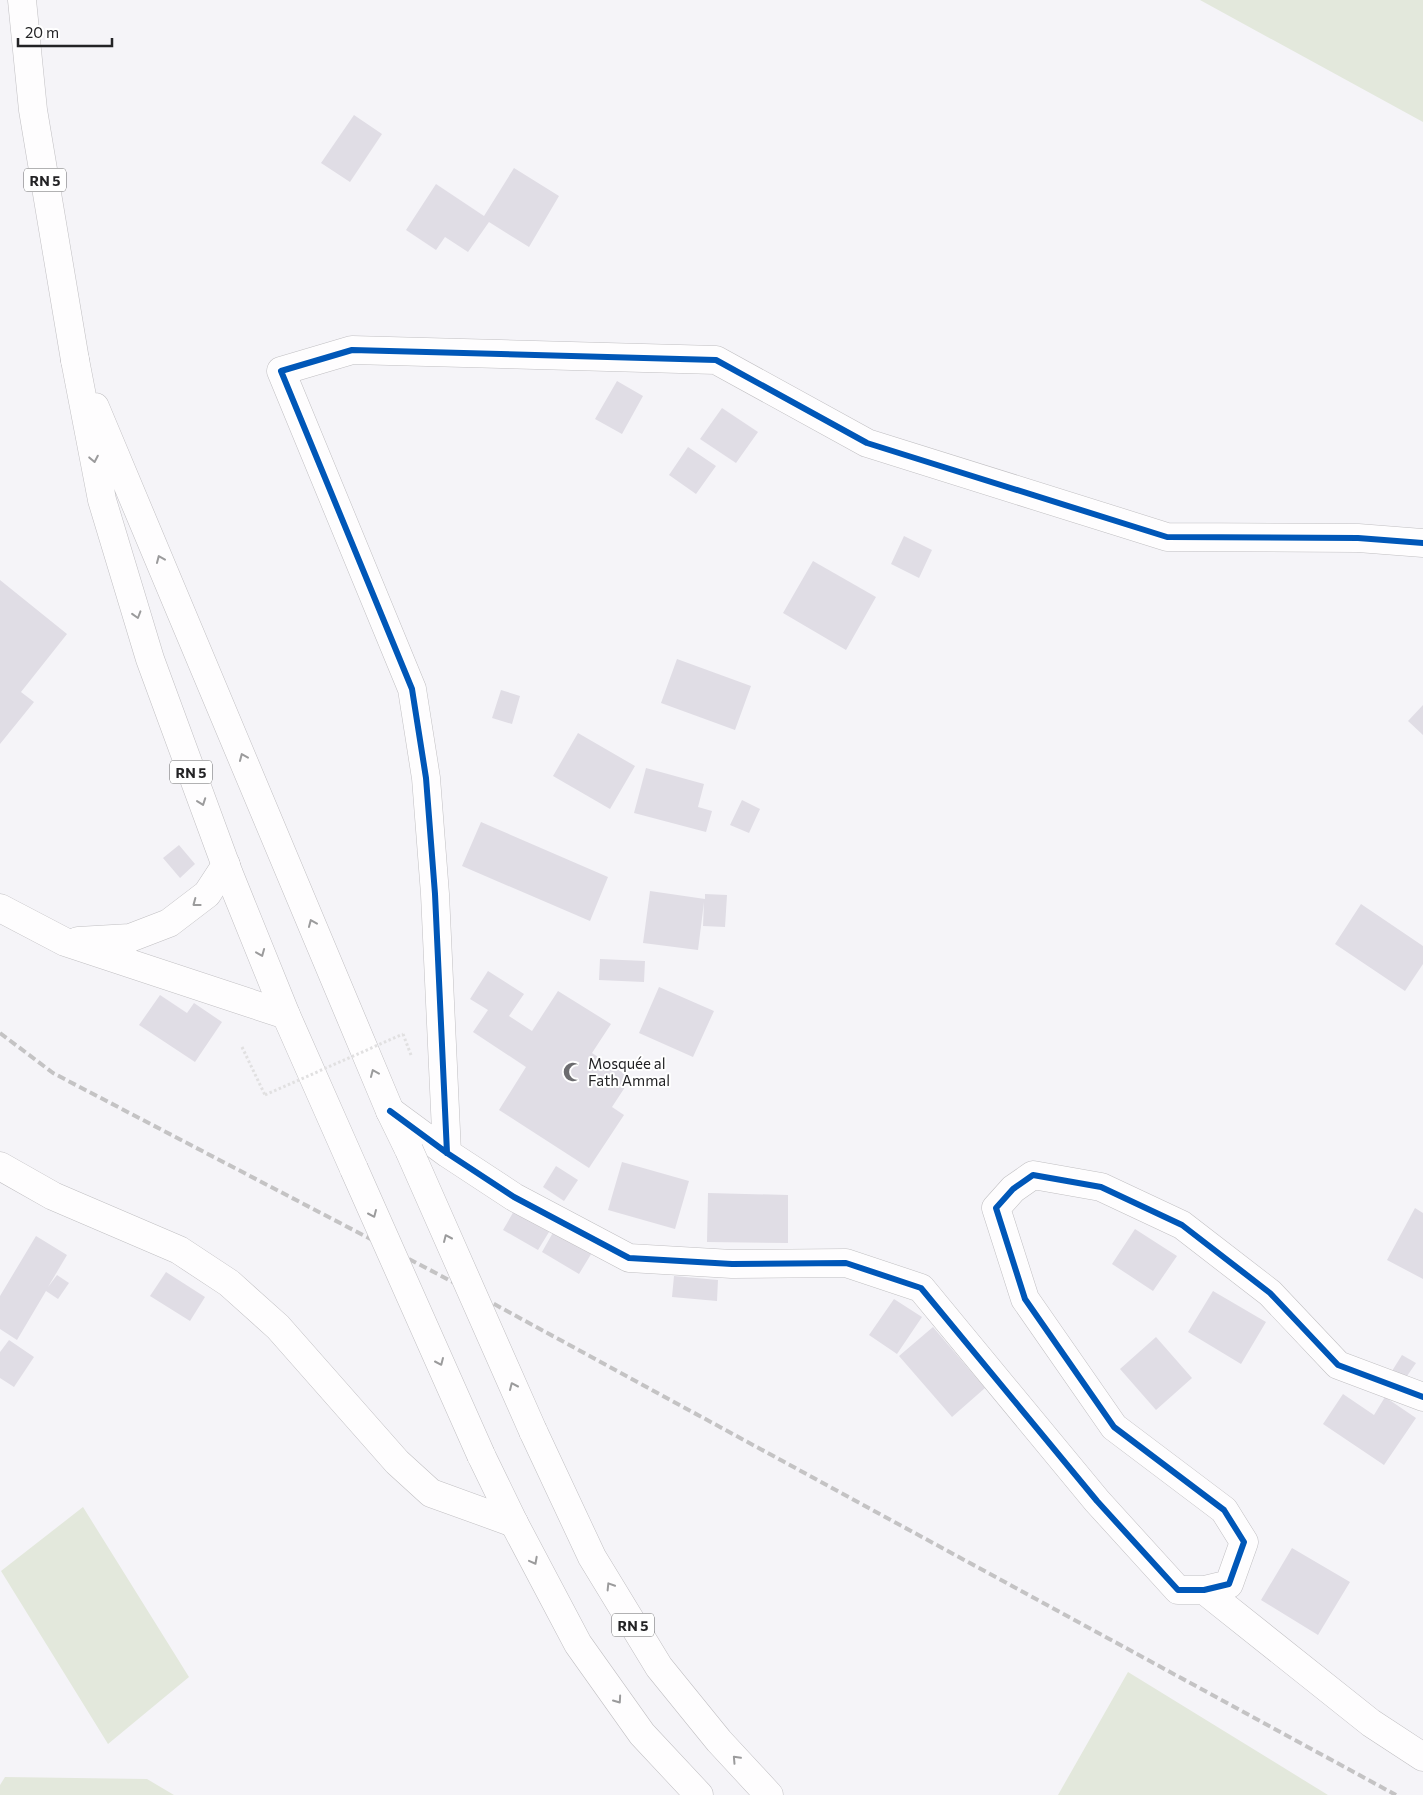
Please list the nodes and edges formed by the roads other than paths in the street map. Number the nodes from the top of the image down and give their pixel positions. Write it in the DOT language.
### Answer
graph roads {
  1 [pos="22,0"];
  2 [pos="75,360"];
  3 [pos="1423,543"];
  4 [pos="226,865"];
  5 [pos="0,908"];
  6 [pos="65,942"];
  7 [pos="286,1015"];
  8 [pos="390,1110"];
  9 [pos="447,1153"];
  10 [pos="0,1166"];
  11 [pos="1423,1397"];
  12 [pos="514,1523"];
  13 [pos="1204,1590"];
  14 [pos="1423,1757"];
  15 [pos="699,1795"];
  16 [pos="769,1795"];
  1 -- 2 [label="main road, RN 5"];
  2 -- 4 [label="main road, RN 5, one-way"];
  8 -- 2 [label="main road, RN 5, one-way"];
  3 -- 9 [label="main road"];
  4 -- 6 [label="main road, one-way"];
  4 -- 7 [label="main road, RN 5, one-way"];
  5 -- 6 [label="main road"];
  6 -- 7 [label="main road"];
  7 -- 12 [label="main road, RN 5, one-way, bridge"];
  8 -- 9 [label="main road"];
  16 -- 8 [label="main road, RN 5, one-way, bridge"];
  9 -- 13 [label="main road"];
  10 -- 12 [label="main road"];
  11 -- 13 [label="main road"];
  12 -- 15 [label="main road, RN 5, one-way"];
  13 -- 14 [label="main road"];
}
